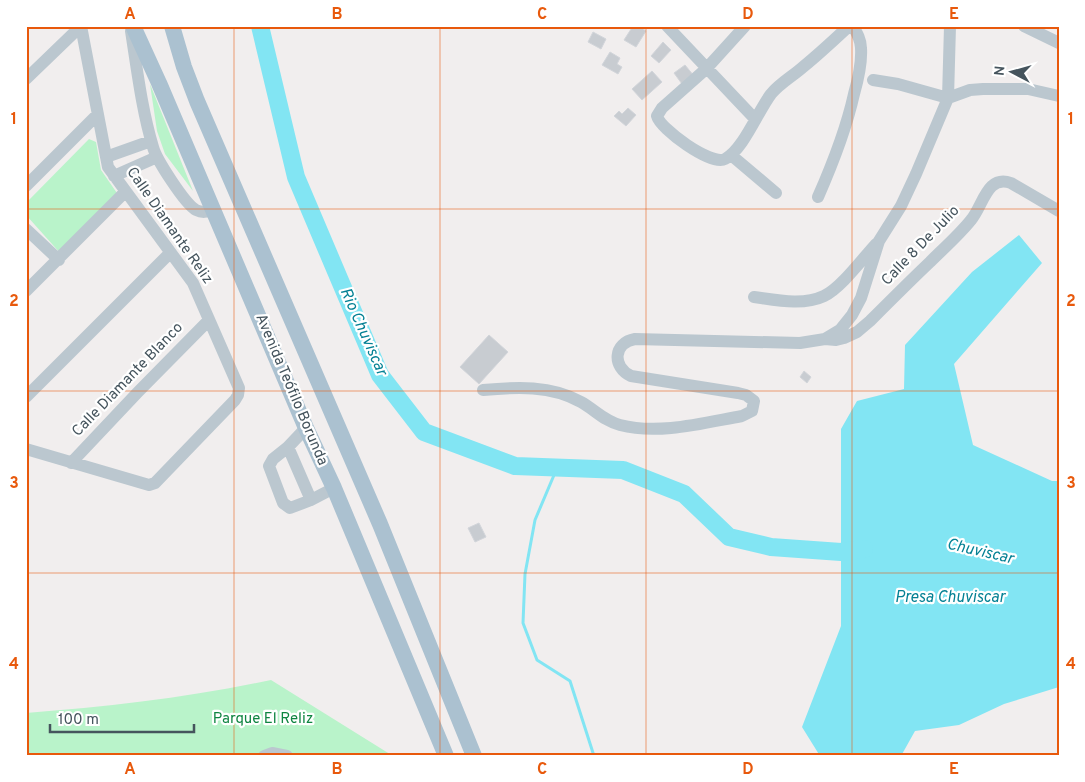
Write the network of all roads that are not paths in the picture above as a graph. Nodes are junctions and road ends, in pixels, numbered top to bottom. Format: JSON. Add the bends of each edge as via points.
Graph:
{"nodes":[{"id":1,"x":81,"y":26,"type":"edge"},
{"id":2,"x":132,"y":26,"type":"edge"},
{"id":3,"x":172,"y":26,"type":"edge"},
{"id":4,"x":667,"y":26,"type":"edge"},
{"id":5,"x":746,"y":26,"type":"edge"},
{"id":6,"x":849,"y":26,"type":"edge"},
{"id":7,"x":853,"y":26,"type":"edge"},
{"id":8,"x":950,"y":26,"type":"edge"},
{"id":9,"x":1024,"y":26,"type":"edge"},
{"id":10,"x":1059,"y":44,"type":"edge"},
{"id":11,"x":706,"y":69,"type":"junction"},
{"id":12,"x":26,"y":79,"type":"edge"},
{"id":13,"x":873,"y":80,"type":"dead end"},
{"id":14,"x":1059,"y":96,"type":"edge"},
{"id":15,"x":948,"y":98,"type":"junction"},
{"id":16,"x":98,"y":114,"type":"junction"},
{"id":17,"x":755,"y":119,"type":"junction"},
{"id":18,"x":151,"y":141,"type":"junction"},
{"id":19,"x":731,"y":155,"type":"junction"},
{"id":20,"x":106,"y":157,"type":"junction"},
{"id":21,"x":158,"y":157,"type":"junction"},
{"id":22,"x":114,"y":176,"type":"junction"},
{"id":23,"x":230,"y":181,"type":"junction"},
{"id":24,"x":26,"y":186,"type":"edge"},
{"id":25,"x":126,"y":192,"type":"junction"},
{"id":26,"x":776,"y":193,"type":"dead end"},
{"id":27,"x":818,"y":197,"type":"dead end"},
{"id":28,"x":214,"y":210,"type":"junction"},
{"id":29,"x":1059,"y":211,"type":"edge"},
{"id":30,"x":26,"y":228,"type":"edge"},
{"id":31,"x":878,"y":242,"type":"junction"},
{"id":32,"x":170,"y":253,"type":"junction"},
{"id":33,"x":58,"y":260,"type":"junction"},
{"id":34,"x":26,"y":290,"type":"edge"},
{"id":35,"x":754,"y":297,"type":"dead end"},
{"id":36,"x":209,"y":320,"type":"junction"},
{"id":37,"x":825,"y":339,"type":"junction"},
{"id":38,"x":483,"y":390,"type":"dead end"},
{"id":39,"x":26,"y":397,"type":"edge"},
{"id":40,"x":306,"y":428,"type":"junction"},
{"id":41,"x":288,"y":447,"type":"junction"},
{"id":42,"x":26,"y":449,"type":"edge"},
{"id":43,"x":71,"y":462,"type":"junction"},
{"id":44,"x":334,"y":488,"type":"junction"},
{"id":45,"x":311,"y":500,"type":"junction"},
{"id":46,"x":264,"y":756,"type":"edge"},
{"id":47,"x":287,"y":756,"type":"edge"},
{"id":48,"x":446,"y":756,"type":"edge"},
{"id":49,"x":474,"y":756,"type":"edge"}],
"edges":[{"from":1,"to":12,"type":"street"},
{"from":1,"to":16,"type":"street","name":"Calle Diamante Reliz"},
{"from":2,"to":18,"type":"street","via":[[139,84]]},
{"from":2,"to":28,"type":"main road","name":"Avenida Teófilo Borunda"},
{"from":3,"to":23,"type":"main road","name":"Avenida Teófilo Borunda","via":[[193,92]]},
{"from":4,"to":11,"type":"street"},
{"from":5,"to":11,"type":"street"},
{"from":6,"to":17,"type":"street","via":[[772,92]]},
{"from":7,"to":27,"type":"street","via":[[862,49],[858,78],[834,163]]},
{"from":8,"to":15,"type":"street"},
{"from":9,"to":10,"type":"street"},
{"from":11,"to":17,"type":"street"},
{"from":11,"to":19,"type":"street","via":[[669,101],[657,116],[662,125],[711,159],[721,161]]},
{"from":13,"to":15,"type":"street"},
{"from":14,"to":15,"type":"street","via":[[1028,89],[983,89]]},
{"from":15,"to":31,"type":"street","via":[[901,206]]},
{"from":16,"to":20,"type":"street","name":"Calle Diamante Reliz"},
{"from":16,"to":24,"type":"street"},
{"from":17,"to":19,"type":"street"},
{"from":18,"to":20,"type":"street"},
{"from":18,"to":21,"type":"street"},
{"from":19,"to":26,"type":"street"},
{"from":20,"to":22,"type":"street","name":"Calle Diamante Reliz"},
{"from":21,"to":22,"type":"street"},
{"from":21,"to":28,"type":"street","via":[[186,202],[204,213]]},
{"from":22,"to":25,"type":"street","name":"Calle Diamante Reliz"},
{"from":23,"to":28,"type":"main road"},
{"from":23,"to":49,"type":"main road","name":"Avenida Teófilo Borunda","via":[[380,524]]},
{"from":25,"to":32,"type":"street","name":"Calle Diamante Reliz"},
{"from":25,"to":33,"type":"street"},
{"from":28,"to":40,"type":"main road","name":"Avenida Teófilo Borunda"},
{"from":29,"to":37,"type":"street","name":"Calle 8 De Julio","via":[[1011,183],[996,182],[972,219],[870,322],[844,338]]},
{"from":30,"to":33,"type":"street"},
{"from":31,"to":35,"type":"street","via":[[833,290],[823,296],[808,301]]},
{"from":31,"to":37,"type":"street","via":[[861,298],[852,315],[840,330]]},
{"from":32,"to":36,"type":"street","name":"Calle Diamante Reliz","via":[[193,283]]},
{"from":32,"to":39,"type":"street"},
{"from":33,"to":34,"type":"street"},
{"from":36,"to":43,"type":"street","name":"Calle Diamante Blanco"},
{"from":36,"to":43,"type":"street","name":"Calle Diamante Reliz","via":[[239,388],[238,395],[155,483],[145,484]]},
{"from":37,"to":38,"type":"street","via":[[773,344],[635,339],[623,343],[618,353],[619,364],[621,370],[631,376],[738,393],[754,401],[748,415],[687,426],[627,427],[602,418],[581,402],[546,390],[518,387]]},
{"from":40,"to":41,"type":"street"},
{"from":40,"to":44,"type":"main road","name":"Avenida Teófilo Borunda"},
{"from":41,"to":45,"type":"street"},
{"from":41,"to":45,"type":"street","via":[[269,466],[283,503],[290,508]]},
{"from":42,"to":43,"type":"street","name":"Calle Diamante Reliz"},
{"from":44,"to":45,"type":"street"},
{"from":44,"to":48,"type":"main road","name":"Avenida Teófilo Borunda"},
{"from":46,"to":47,"type":"street","via":[[272,753]]}]}
